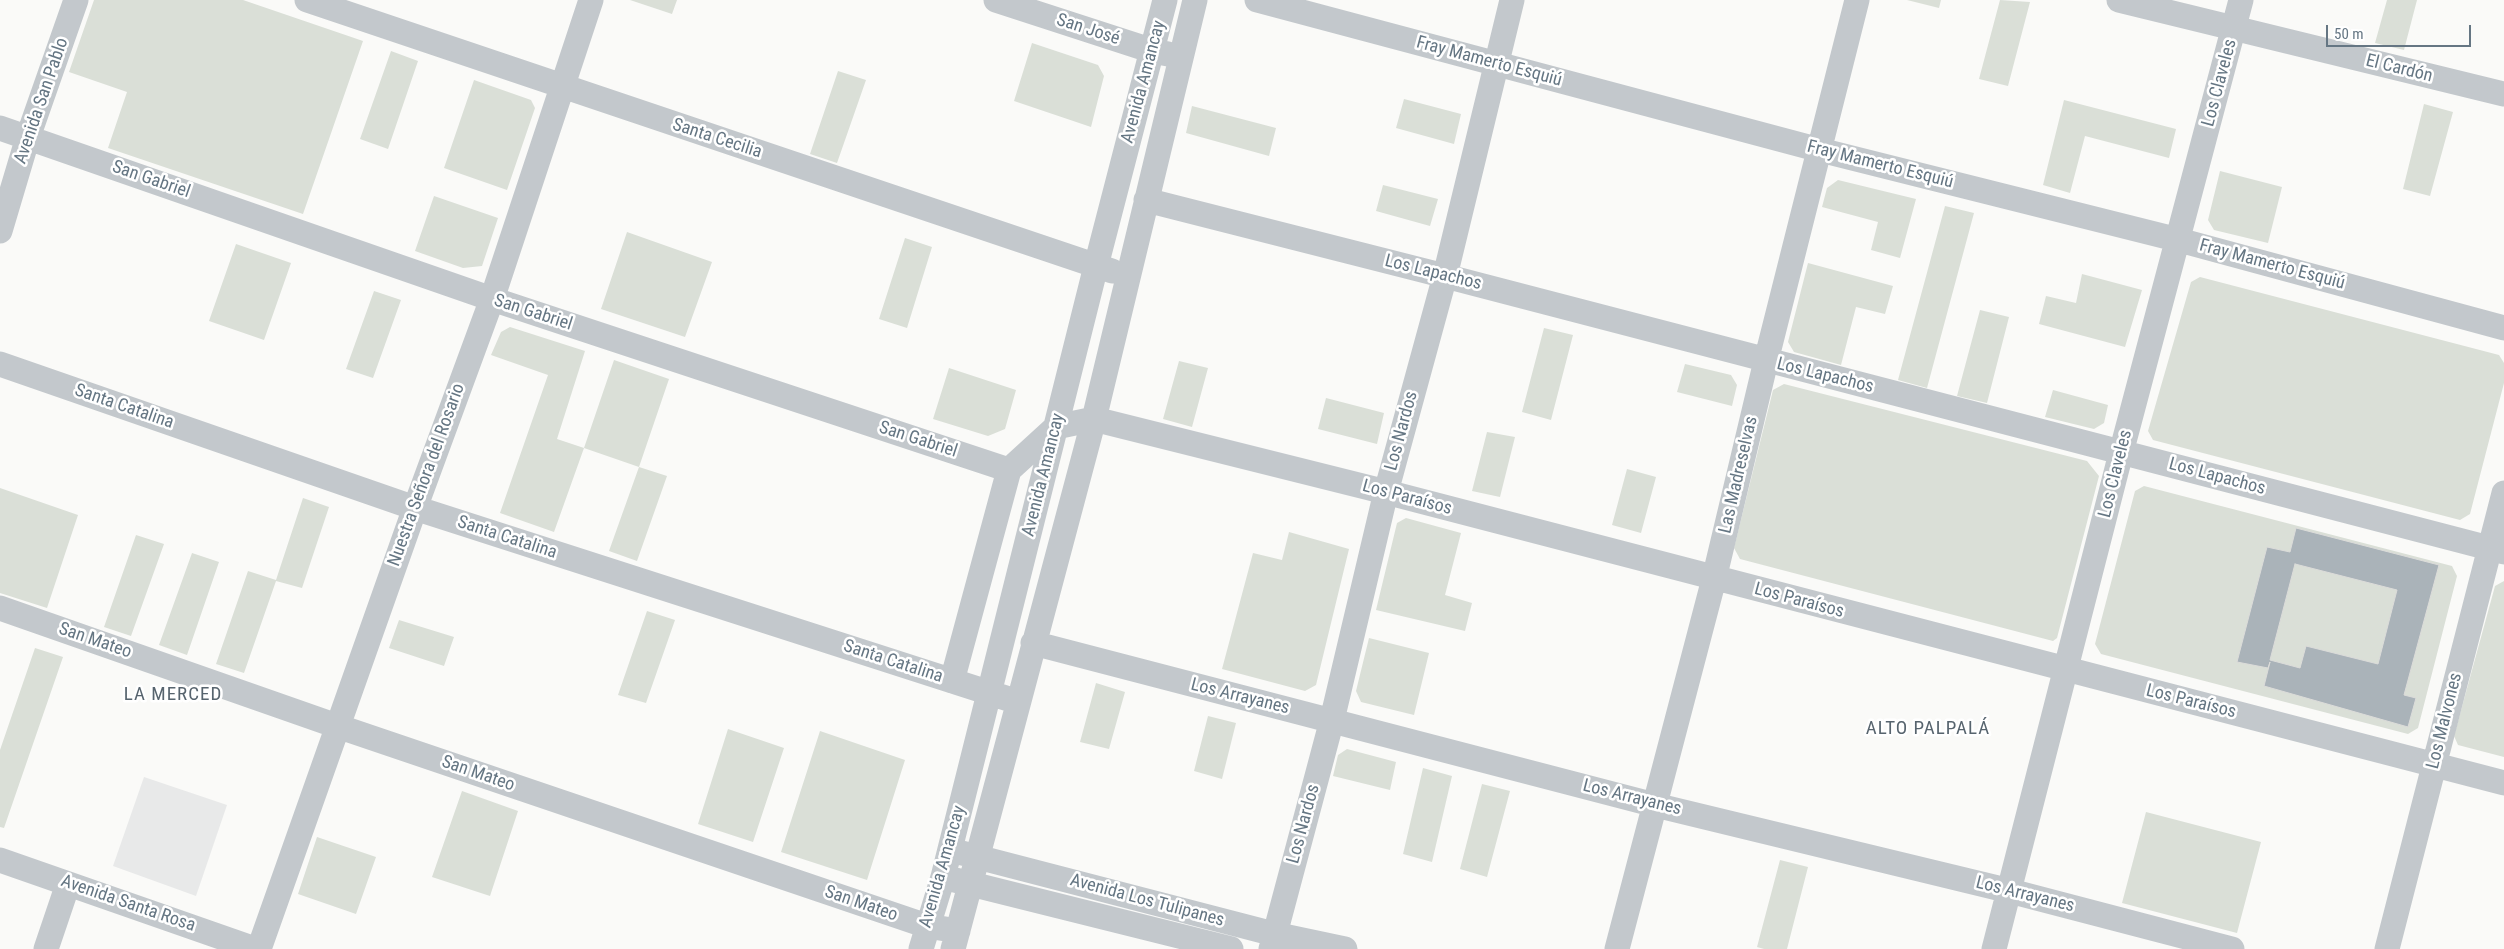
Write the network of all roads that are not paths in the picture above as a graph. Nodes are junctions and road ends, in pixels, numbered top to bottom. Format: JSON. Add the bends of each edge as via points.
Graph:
{"nodes":[{"id":1,"x":76,"y":0,"type":"edge"},
{"id":2,"x":307,"y":0,"type":"edge"},
{"id":3,"x":591,"y":0,"type":"edge"},
{"id":4,"x":996,"y":0,"type":"edge"},
{"id":5,"x":1165,"y":0,"type":"edge"},
{"id":6,"x":1194,"y":0,"type":"edge"},
{"id":7,"x":1257,"y":0,"type":"edge"},
{"id":8,"x":1512,"y":0,"type":"edge"},
{"id":9,"x":1857,"y":0,"type":"edge"},
{"id":10,"x":2119,"y":0,"type":"edge"},
{"id":11,"x":2241,"y":0,"type":"edge"},
{"id":12,"x":2234,"y":29,"type":"junction"},
{"id":13,"x":1153,"y":51,"type":"junction"},
{"id":14,"x":1182,"y":56,"type":"junction"},
{"id":15,"x":1496,"y":64,"type":"junction"},
{"id":16,"x":562,"y":88,"type":"junction"},
{"id":17,"x":2504,"y":94,"type":"edge"},
{"id":18,"x":0,"y":128,"type":"edge"},
{"id":19,"x":28,"y":137,"type":"junction"},
{"id":20,"x":1820,"y":150,"type":"junction"},
{"id":21,"x":1146,"y":200,"type":"junction"},
{"id":22,"x":0,"y":231,"type":"edge"},
{"id":23,"x":2179,"y":240,"type":"junction"},
{"id":24,"x":1096,"y":266,"type":"junction"},
{"id":25,"x":1445,"y":276,"type":"junction"},
{"id":26,"x":1128,"y":277,"type":"junction"},
{"id":27,"x":492,"y":299,"type":"junction"},
{"id":28,"x":2504,"y":328,"type":"edge"},
{"id":29,"x":1766,"y":361,"type":"junction"},
{"id":30,"x":0,"y":364,"type":"edge"},
{"id":31,"x":1094,"y":419,"type":"junction"},
{"id":32,"x":1056,"y":428,"type":"junction"},
{"id":33,"x":2122,"y":453,"type":"junction"},
{"id":34,"x":1009,"y":470,"type":"junction"},
{"id":35,"x":1386,"y":492,"type":"junction"},
{"id":36,"x":2504,"y":493,"type":"edge"},
{"id":37,"x":414,"y":508,"type":"junction"},
{"id":38,"x":2497,"y":550,"type":"edge"},
{"id":39,"x":1714,"y":579,"type":"junction"},
{"id":40,"x":0,"y":608,"type":"edge"},
{"id":41,"x":1033,"y":643,"type":"junction"},
{"id":42,"x":2067,"y":670,"type":"junction"},
{"id":43,"x":952,"y":681,"type":"junction"},
{"id":44,"x":989,"y":694,"type":"junction"},
{"id":45,"x":1018,"y":702,"type":"junction"},
{"id":46,"x":1332,"y":720,"type":"junction"},
{"id":47,"x":337,"y":726,"type":"junction"},
{"id":48,"x":2434,"y":764,"type":"junction"},
{"id":49,"x":2504,"y":783,"type":"edge"},
{"id":50,"x":1655,"y":805,"type":"junction"},
{"id":51,"x":950,"y":851,"type":"junction"},
{"id":52,"x":978,"y":857,"type":"junction"},
{"id":53,"x":0,"y":860,"type":"edge"},
{"id":54,"x":943,"y":877,"type":"junction"},
{"id":55,"x":68,"y":884,"type":"junction"},
{"id":56,"x":971,"y":884,"type":"junction"},
{"id":57,"x":2010,"y":891,"type":"junction"},
{"id":58,"x":924,"y":938,"type":"edge"},
{"id":59,"x":955,"y":940,"type":"edge"},
{"id":60,"x":1273,"y":941,"type":"edge"},
{"id":61,"x":46,"y":949,"type":"edge"},
{"id":62,"x":257,"y":949,"type":"edge"},
{"id":63,"x":1231,"y":949,"type":"edge"},
{"id":64,"x":1345,"y":949,"type":"edge"},
{"id":65,"x":1617,"y":949,"type":"edge"},
{"id":66,"x":1994,"y":949,"type":"edge"},
{"id":67,"x":2232,"y":949,"type":"edge"},
{"id":68,"x":2387,"y":949,"type":"edge"}],
"edges":[{"from":1,"to":19,"type":"street","name":"Avenida San Pablo"},
{"from":2,"to":16,"type":"street","name":"Santa Cecilia"},
{"from":3,"to":16,"type":"street","name":"Nuestra Señora del Rosario"},
{"from":4,"to":13,"type":"street","name":"San José"},
{"from":5,"to":13,"type":"street","name":"Avenida Amancay"},
{"from":6,"to":14,"type":"street","name":"Avenida Amancay"},
{"from":7,"to":15,"type":"street","name":"Fray Mamerto Esquiú"},
{"from":8,"to":15,"type":"street","name":"Los Nardos"},
{"from":9,"to":20,"type":"street","name":"Las Madreselvas"},
{"from":10,"to":12,"type":"street","name":"El Cardón"},
{"from":11,"to":12,"type":"street","name":"Los Claveles"},
{"from":12,"to":17,"type":"street","name":"El Cardón"},
{"from":12,"to":23,"type":"street","name":"Los Claveles"},
{"from":13,"to":14,"type":"street","name":"San José"},
{"from":13,"to":24,"type":"street","name":"Avenida Amancay"},
{"from":14,"to":21,"type":"street","name":"Avenida Amancay"},
{"from":15,"to":20,"type":"street","name":"Fray Mamerto Esquiú"},
{"from":15,"to":25,"type":"street","name":"Los Nardos"},
{"from":16,"to":24,"type":"street","name":"Santa Cecilia"},
{"from":16,"to":27,"type":"street","name":"Nuestra Señora del Rosario"},
{"from":18,"to":19,"type":"street","name":"San Gabriel"},
{"from":19,"to":22,"type":"street","name":"Avenida San Pablo"},
{"from":19,"to":27,"type":"street","name":"San Gabriel"},
{"from":20,"to":23,"type":"street","name":"Fray Mamerto Esquiú"},
{"from":20,"to":29,"type":"street","name":"Las Madreselvas"},
{"from":21,"to":25,"type":"street","name":"Los Lapachos"},
{"from":21,"to":26,"type":"street","name":"Avenida Amancay"},
{"from":23,"to":28,"type":"street","name":"Fray Mamerto Esquiú"},
{"from":23,"to":33,"type":"street","name":"Los Claveles"},
{"from":24,"to":26,"type":"street","name":"Santa Cecilia"},
{"from":24,"to":32,"type":"street","name":"Avenida Amancay"},
{"from":25,"to":29,"type":"street","name":"Los Lapachos"},
{"from":25,"to":35,"type":"street","name":"Los Nardos"},
{"from":26,"to":31,"type":"street","name":"Avenida Amancay"},
{"from":27,"to":34,"type":"street","name":"San Gabriel"},
{"from":27,"to":37,"type":"street","name":"Nuestra Señora del Rosario"},
{"from":29,"to":33,"type":"street","name":"Los Lapachos"},
{"from":29,"to":39,"type":"street","name":"Las Madreselvas"},
{"from":30,"to":37,"type":"street","name":"Santa Catalina"},
{"from":31,"to":32,"type":"street"},
{"from":31,"to":35,"type":"street","name":"Los Paraísos"},
{"from":31,"to":41,"type":"street","name":"Avenida Amancay"},
{"from":32,"to":34,"type":"street"},
{"from":32,"to":44,"type":"street","name":"Avenida Amancay"},
{"from":33,"to":38,"type":"street","name":"Los Lapachos"},
{"from":33,"to":42,"type":"street","name":"Los Claveles"},
{"from":34,"to":43,"type":"street"},
{"from":35,"to":39,"type":"street","name":"Los Paraísos"},
{"from":35,"to":46,"type":"street","name":"Los Nardos"},
{"from":36,"to":38,"type":"street","name":"Los Malvones"},
{"from":37,"to":43,"type":"street","name":"Santa Catalina"},
{"from":37,"to":47,"type":"street","name":"Nuestra Señora del Rosario"},
{"from":38,"to":48,"type":"street","name":"Los Malvones"},
{"from":39,"to":42,"type":"street","name":"Los Paraísos"},
{"from":39,"to":50,"type":"street","name":"Las Madreselvas"},
{"from":40,"to":47,"type":"street","name":"San Mateo"},
{"from":41,"to":45,"type":"street","name":"Avenida Amancay"},
{"from":41,"to":46,"type":"street","name":"Los Arrayanes"},
{"from":42,"to":48,"type":"street","name":"Los Paraísos"},
{"from":42,"to":57,"type":"street","name":"Los Claveles"},
{"from":43,"to":44,"type":"street","name":"Santa Catalina"},
{"from":44,"to":45,"type":"street","name":"Santa Catalina"},
{"from":44,"to":51,"type":"street","name":"Avenida Amancay"},
{"from":45,"to":52,"type":"street","name":"Avenida Amancay"},
{"from":46,"to":50,"type":"street","name":"Los Arrayanes"},
{"from":46,"to":60,"type":"street","name":"Los Nardos"},
{"from":47,"to":58,"type":"street","name":"San Mateo"},
{"from":47,"to":62,"type":"street","name":"Nuestra Señora del Rosario"},
{"from":48,"to":49,"type":"street","name":"Los Paraísos"},
{"from":48,"to":68,"type":"street","name":"Los Malvones"},
{"from":50,"to":57,"type":"street","name":"Los Arrayanes"},
{"from":50,"to":65,"type":"street","name":"Las Madreselvas"},
{"from":51,"to":52,"type":"street","name":"Avenida Los Tulipanes"},
{"from":51,"to":54,"type":"street","name":"Avenida Amancay"},
{"from":52,"to":56,"type":"street","name":"Avenida Amancay"},
{"from":52,"to":60,"type":"street","name":"Avenida Los Tulipanes"},
{"from":53,"to":55,"type":"street","name":"Avenida Santa Rosa"},
{"from":54,"to":56,"type":"street","name":"Avenida Los Tulipanes"},
{"from":54,"to":58,"type":"street","name":"Avenida Amancay"},
{"from":55,"to":61,"type":"street"},
{"from":55,"to":62,"type":"street","name":"Avenida Santa Rosa"},
{"from":56,"to":59,"type":"street","name":"Avenida Amancay"},
{"from":56,"to":63,"type":"street","name":"Avenida Los Tulipanes"},
{"from":57,"to":66,"type":"street","name":"Los Claveles"},
{"from":57,"to":67,"type":"street","name":"Los Arrayanes"},
{"from":58,"to":59,"type":"street","name":"San Mateo"},
{"from":60,"to":64,"type":"street","name":"Avenida Los Tulipanes"}]}
